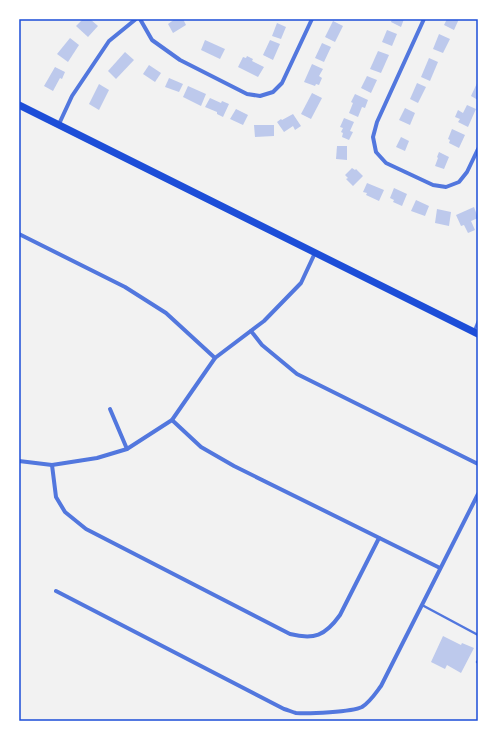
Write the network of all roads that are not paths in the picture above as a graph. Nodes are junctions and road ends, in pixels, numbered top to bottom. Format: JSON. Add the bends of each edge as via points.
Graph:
{"nodes":[{"id":1,"x":136,"y":19,"type":"edge"},
{"id":2,"x":140,"y":19,"type":"edge"},
{"id":3,"x":312,"y":19,"type":"edge"},
{"id":4,"x":424,"y":19,"type":"edge"},
{"id":5,"x":19,"y":104,"type":"edge"},
{"id":6,"x":59,"y":124,"type":"junction"},
{"id":7,"x":478,"y":149,"type":"edge"},
{"id":8,"x":19,"y":234,"type":"edge"},
{"id":9,"x":315,"y":253,"type":"junction"},
{"id":10,"x":478,"y":321,"type":"edge"},
{"id":11,"x":251,"y":331,"type":"junction"},
{"id":12,"x":476,"y":333,"type":"edge"},
{"id":13,"x":215,"y":358,"type":"junction"},
{"id":14,"x":110,"y":409,"type":"dead end"},
{"id":15,"x":172,"y":420,"type":"junction"},
{"id":16,"x":127,"y":449,"type":"junction"},
{"id":17,"x":19,"y":461,"type":"edge"},
{"id":18,"x":478,"y":464,"type":"edge"},
{"id":19,"x":52,"y":465,"type":"junction"},
{"id":20,"x":478,"y":494,"type":"edge"},
{"id":21,"x":379,"y":538,"type":"junction"},
{"id":22,"x":440,"y":568,"type":"junction"},
{"id":23,"x":56,"y":591,"type":"dead end"},
{"id":24,"x":422,"y":605,"type":"junction"},
{"id":25,"x":478,"y":635,"type":"edge"}],
"edges":[{"from":1,"to":6,"type":"street","via":[[109,41],[72,96]]},
{"from":2,"to":3,"type":"street","via":[[152,40],[180,60],[247,94],[260,96],[273,92],[282,83]]},
{"from":4,"to":7,"type":"street","via":[[377,122],[373,137],[376,152],[386,163],[433,185],[446,187],[459,182]]},
{"from":5,"to":6,"type":"main road"},
{"from":6,"to":9,"type":"main road"},
{"from":8,"to":13,"type":"street","via":[[124,287],[166,313]]},
{"from":9,"to":11,"type":"street","via":[[301,283]]},
{"from":9,"to":12,"type":"main road"},
{"from":10,"to":12,"type":"lane"},
{"from":11,"to":13,"type":"street"},
{"from":11,"to":18,"type":"street","via":[[262,345],[297,374]]},
{"from":13,"to":15,"type":"street"},
{"from":14,"to":16,"type":"street"},
{"from":15,"to":16,"type":"street"},
{"from":15,"to":21,"type":"street","via":[[201,447],[234,466]]},
{"from":16,"to":19,"type":"street","via":[[97,458]]},
{"from":17,"to":19,"type":"street"},
{"from":19,"to":21,"type":"street","via":[[56,497],[64,512],[86,529],[290,634],[304,637],[319,635],[332,627]]},
{"from":20,"to":22,"type":"street"},
{"from":21,"to":22,"type":"street"},
{"from":22,"to":24,"type":"street"},
{"from":23,"to":24,"type":"street","via":[[294,713],[351,710],[360,708],[368,702],[381,686]]},
{"from":24,"to":25,"type":"lane"}]}
